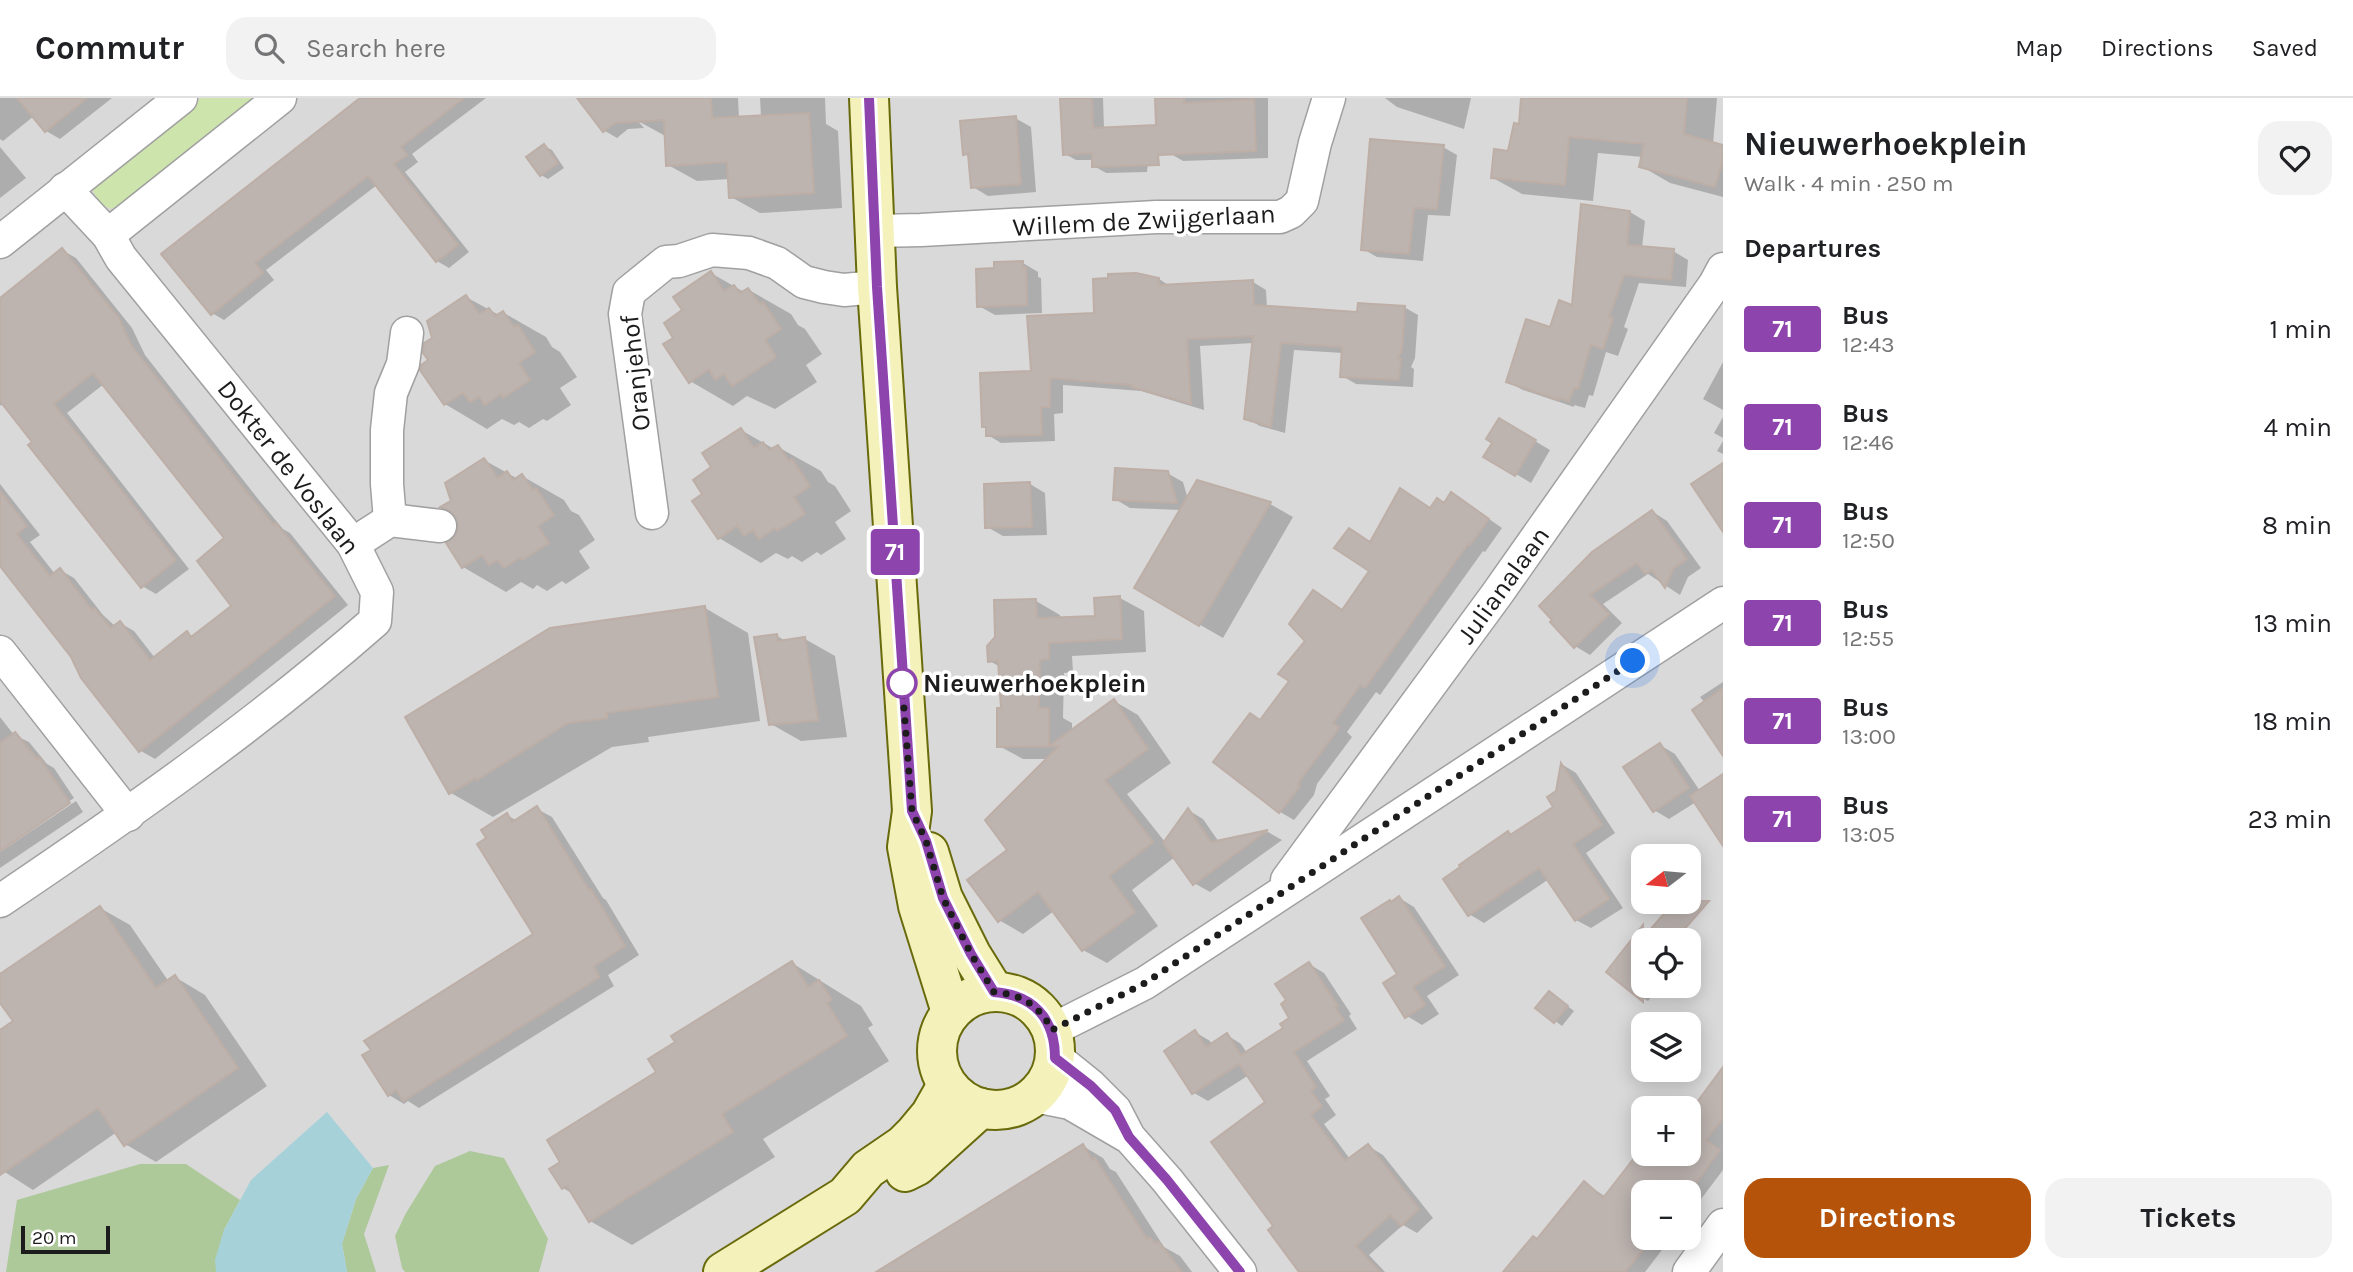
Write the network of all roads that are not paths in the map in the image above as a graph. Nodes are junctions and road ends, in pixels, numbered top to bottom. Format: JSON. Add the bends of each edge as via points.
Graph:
{"nodes":[{"id":1,"x":180,"y":98,"type":"edge"},
{"id":2,"x":280,"y":98,"type":"edge"},
{"id":3,"x":869,"y":98,"type":"edge"},
{"id":4,"x":1329,"y":98,"type":"edge"},
{"id":5,"x":65,"y":189,"type":"junction"},
{"id":6,"x":875,"y":231,"type":"junction"},
{"id":7,"x":108,"y":235,"type":"junction"},
{"id":8,"x":0,"y":242,"type":"edge"},
{"id":9,"x":1723,"y":269,"type":"edge"},
{"id":10,"x":877,"y":287,"type":"junction"},
{"id":11,"x":407,"y":333,"type":"dead end"},
{"id":12,"x":652,"y":513,"type":"dead end"},
{"id":13,"x":390,"y":520,"type":"junction"},
{"id":14,"x":440,"y":526,"type":"dead end"},
{"id":15,"x":353,"y":544,"type":"junction"},
{"id":16,"x":1723,"y":603,"type":"edge"},
{"id":17,"x":0,"y":652,"type":"edge"},
{"id":18,"x":910,"y":795,"type":"junction"},
{"id":19,"x":128,"y":815,"type":"junction"},
{"id":20,"x":1275,"y":897,"type":"junction"},
{"id":21,"x":0,"y":901,"type":"edge"},
{"id":22,"x":994,"y":992,"type":"junction"},
{"id":23,"x":951,"y":1012,"type":"junction"},
{"id":24,"x":1053,"y":1044,"type":"junction"},
{"id":25,"x":947,"y":1085,"type":"junction"},
{"id":26,"x":1035,"y":1096,"type":"junction"},
{"id":27,"x":981,"y":1108,"type":"junction"},
{"id":28,"x":1129,"y":1137,"type":"junction"},
{"id":29,"x":845,"y":1196,"type":"junction"},
{"id":30,"x":1723,"y":1224,"type":"edge"},
{"id":31,"x":723,"y":1272,"type":"edge"},
{"id":32,"x":1240,"y":1272,"type":"edge"},
{"id":33,"x":1689,"y":1272,"type":"edge"}],
"edges":[{"from":1,"to":5,"type":"street"},
{"from":2,"to":7,"type":"street"},
{"from":3,"to":6,"type":"main road"},
{"from":4,"to":6,"type":"street","name":"Willem de Zwijgerlaan","via":[[1302,201],[1280,217],[1156,217]]},
{"from":5,"to":7,"type":"street","name":"Dokter de Voslaan"},
{"from":5,"to":8,"type":"street"},
{"from":6,"to":10,"type":"main road"},
{"from":7,"to":15,"type":"street","name":"Dokter de Voslaan","via":[[121,258]]},
{"from":9,"to":20,"type":"street","name":"Julianalaan","via":[[1606,441]]},
{"from":10,"to":12,"type":"street","name":"Oranjehof","via":[[824,287],[804,282],[749,253],[712,250],[666,262],[629,292],[625,314]]},
{"from":10,"to":18,"type":"main road"},
{"from":11,"to":13,"type":"street","via":[[403,364],[391,393],[387,430]]},
{"from":13,"to":14,"type":"street"},
{"from":13,"to":15,"type":"street"},
{"from":15,"to":19,"type":"street","name":"Dokter de Voslaan","via":[[377,592],[375,621]]},
{"from":16,"to":20,"type":"street"},
{"from":17,"to":19,"type":"street"},
{"from":18,"to":22,"type":"main road","via":[[943,898]]},
{"from":18,"to":23,"type":"main road","via":[[907,847],[918,906]]},
{"from":19,"to":21,"type":"street","name":"Dokter de Voslaan"},
{"from":20,"to":24,"type":"street"},
{"from":22,"to":23,"type":"main road","via":[[978,994]]},
{"from":22,"to":24,"type":"main road","via":[[1028,1001],[1045,1017]]},
{"from":23,"to":25,"type":"main road","via":[[937,1041],[940,1072]]},
{"from":24,"to":26,"type":"main road","via":[[1046,1083]]},
{"from":24,"to":28,"type":"street","via":[[1115,1110]]},
{"from":25,"to":27,"type":"main road","via":[[958,1097]]},
{"from":25,"to":29,"type":"main road","via":[[915,1133],[868,1169]]},
{"from":26,"to":27,"type":"main road","via":[[1012,1108]]},
{"from":26,"to":28,"type":"street","via":[[1070,1103]]},
{"from":27,"to":29,"type":"main road","via":[[917,1166],[876,1187]]},
{"from":28,"to":32,"type":"street"},
{"from":29,"to":31,"type":"main road"},
{"from":30,"to":33,"type":"street"}]}
